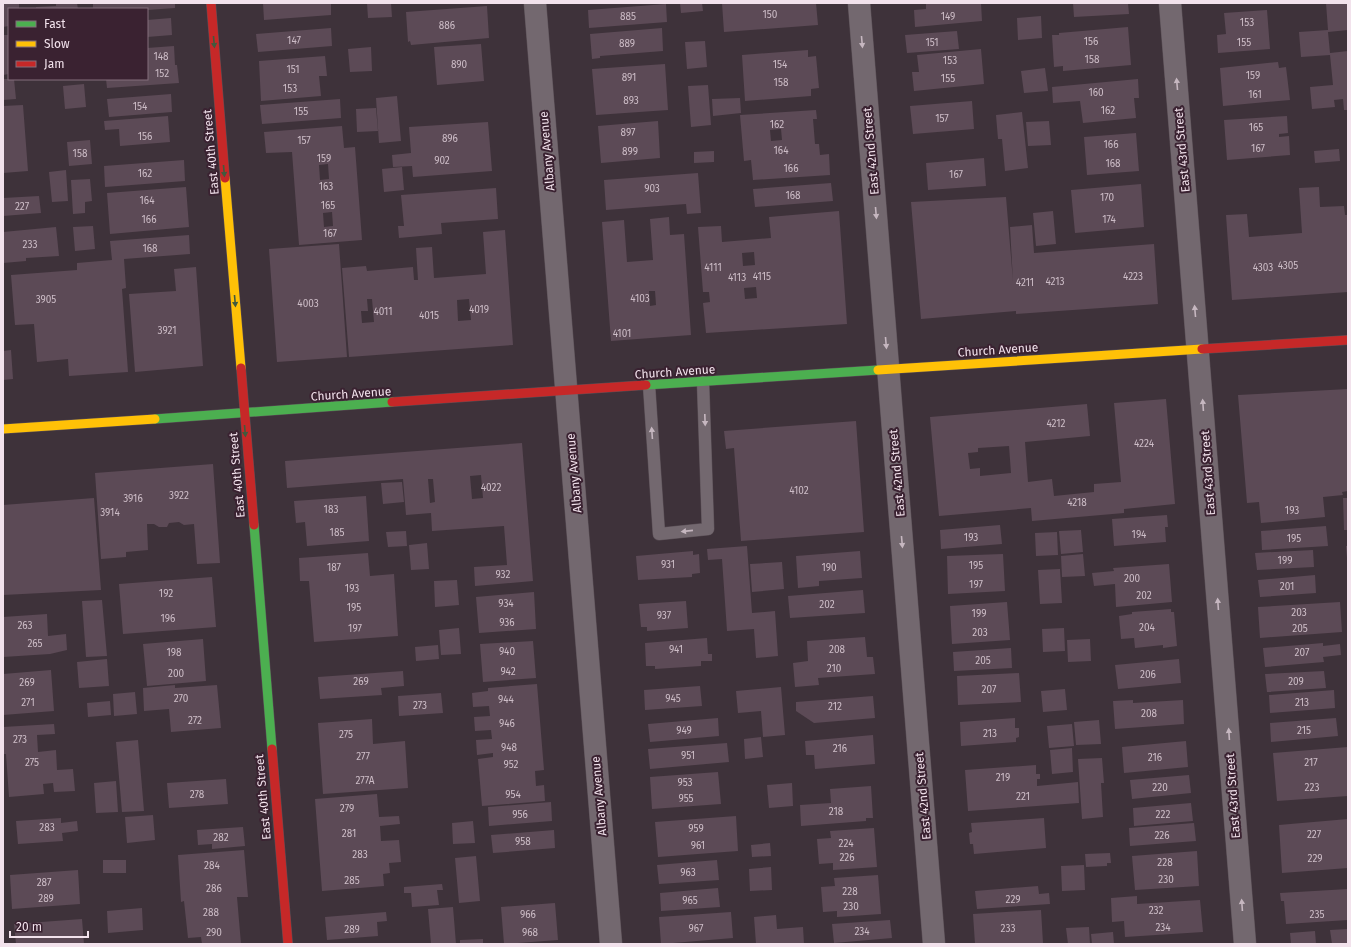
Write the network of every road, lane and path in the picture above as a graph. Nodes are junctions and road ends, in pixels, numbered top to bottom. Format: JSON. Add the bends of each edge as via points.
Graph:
{"nodes":[{"id":1,"x":211,"y":3,"type":"edge"},
{"id":2,"x":535,"y":3,"type":"edge"},
{"id":3,"x":858,"y":3,"type":"edge"},
{"id":4,"x":1170,"y":3,"type":"edge"},
{"id":5,"x":1348,"y":340,"type":"edge"},
{"id":6,"x":1198,"y":350,"type":"junction"},
{"id":7,"x":888,"y":369,"type":"junction"},
{"id":8,"x":703,"y":382,"type":"junction"},
{"id":9,"x":649,"y":386,"type":"junction"},
{"id":10,"x":567,"y":391,"type":"junction"},
{"id":11,"x":244,"y":413,"type":"junction"},
{"id":12,"x":3,"y":429,"type":"edge"},
{"id":13,"x":288,"y":944,"type":"edge"},
{"id":14,"x":611,"y":944,"type":"edge"},
{"id":15,"x":934,"y":944,"type":"edge"},
{"id":16,"x":1245,"y":944,"type":"edge"}],
"edges":[{"from":1,"to":11,"type":"main road","name":"East 40th Street","one_way":true},
{"from":2,"to":10,"type":"street","name":"Albany Avenue"},
{"from":3,"to":7,"type":"street","name":"East 42nd Street","one_way":true},
{"from":6,"to":4,"type":"street","name":"East 43rd Street","one_way":true},
{"from":5,"to":6,"type":"main road","name":"Church Avenue"},
{"from":6,"to":7,"type":"main road","name":"Church Avenue"},
{"from":16,"to":6,"type":"street","name":"East 43rd Street","one_way":true},
{"from":7,"to":8,"type":"main road","name":"Church Avenue"},
{"from":7,"to":15,"type":"street","name":"East 42nd Street","one_way":true},
{"from":8,"to":9,"type":"main road","name":"Church Avenue"},
{"from":8,"to":9,"type":"lane","one_way":true,"via":[[708,529],[659,534]]},
{"from":9,"to":10,"type":"main road","name":"Church Avenue"},
{"from":10,"to":11,"type":"main road","name":"Church Avenue"},
{"from":10,"to":14,"type":"street","name":"Albany Avenue"},
{"from":11,"to":12,"type":"main road","name":"Church Avenue"},
{"from":11,"to":13,"type":"main road","name":"East 40th Street","one_way":true}]}
